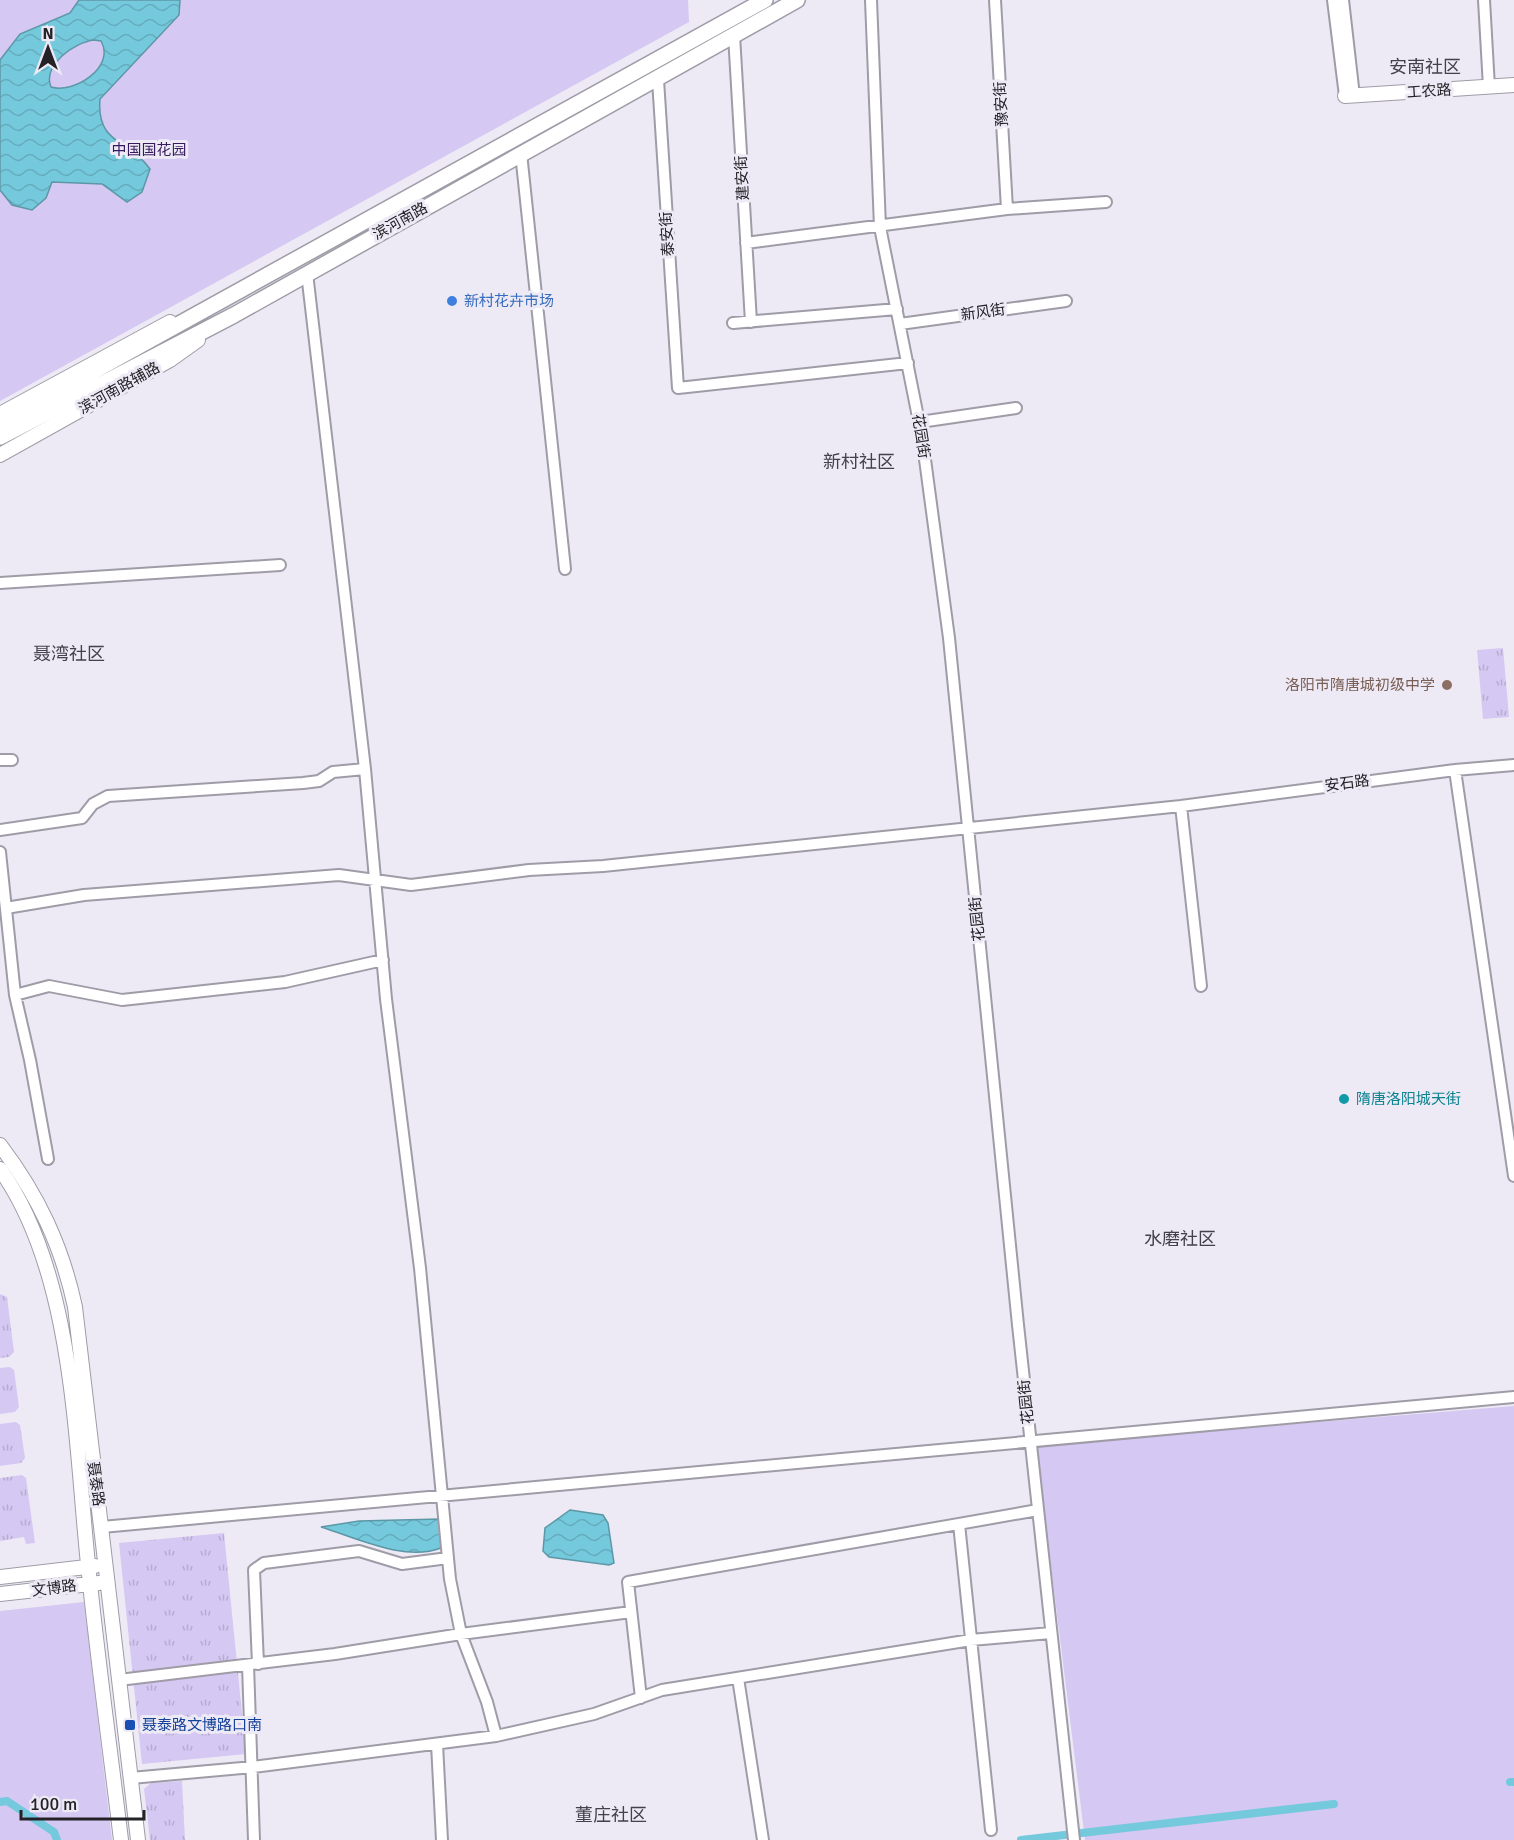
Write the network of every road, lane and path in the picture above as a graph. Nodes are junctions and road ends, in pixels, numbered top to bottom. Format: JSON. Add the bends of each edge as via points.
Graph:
{"nodes":[{"id":1,"x":765,"y":0,"type":"edge"},
{"id":2,"x":797,"y":0,"type":"edge"},
{"id":3,"x":871,"y":0,"type":"edge"},
{"id":4,"x":995,"y":0,"type":"edge"},
{"id":5,"x":1334,"y":0,"type":"edge"},
{"id":6,"x":1342,"y":0,"type":"edge"},
{"id":7,"x":1484,"y":0,"type":"edge"},
{"id":8,"x":734,"y":35,"type":"junction"},
{"id":9,"x":1514,"y":79,"type":"edge"},
{"id":10,"x":658,"y":80,"type":"junction"},
{"id":11,"x":1489,"y":84,"type":"junction"},
{"id":12,"x":1514,"y":85,"type":"edge"},
{"id":13,"x":1349,"y":93,"type":"junction"},
{"id":14,"x":568,"y":109,"type":"junction"},
{"id":15,"x":576,"y":124,"type":"junction"},
{"id":16,"x":522,"y":153,"type":"junction"},
{"id":17,"x":1106,"y":202,"type":"dead end"},
{"id":18,"x":1007,"y":209,"type":"junction"},
{"id":19,"x":880,"y":227,"type":"junction"},
{"id":20,"x":746,"y":243,"type":"junction"},
{"id":21,"x":307,"y":273,"type":"junction"},
{"id":22,"x":224,"y":299,"type":"junction"},
{"id":23,"x":1066,"y":300,"type":"dead end"},
{"id":24,"x":897,"y":309,"type":"junction"},
{"id":25,"x":234,"y":315,"type":"junction"},
{"id":26,"x":751,"y":322,"type":"junction"},
{"id":27,"x":733,"y":323,"type":"dead end"},
{"id":28,"x":900,"y":324,"type":"junction"},
{"id":29,"x":908,"y":363,"type":"junction"},
{"id":30,"x":1016,"y":408,"type":"dead end"},
{"id":31,"x":0,"y":414,"type":"edge"},
{"id":32,"x":920,"y":422,"type":"junction"},
{"id":33,"x":0,"y":423,"type":"edge"},
{"id":34,"x":0,"y":437,"type":"edge"},
{"id":35,"x":0,"y":455,"type":"edge"},
{"id":36,"x":280,"y":565,"type":"dead end"},
{"id":37,"x":565,"y":569,"type":"dead end"},
{"id":38,"x":0,"y":584,"type":"edge"},
{"id":39,"x":1514,"y":765,"type":"edge"},
{"id":40,"x":365,"y":769,"type":"junction"},
{"id":41,"x":1455,"y":770,"type":"junction"},
{"id":42,"x":1181,"y":806,"type":"junction"},
{"id":43,"x":968,"y":828,"type":"junction"},
{"id":44,"x":0,"y":830,"type":"edge"},
{"id":45,"x":0,"y":852,"type":"edge"},
{"id":46,"x":375,"y":881,"type":"junction"},
{"id":47,"x":6,"y":908,"type":"junction"},
{"id":48,"x":383,"y":960,"type":"junction"},
{"id":49,"x":1201,"y":986,"type":"dead end"},
{"id":50,"x":15,"y":995,"type":"junction"},
{"id":51,"x":0,"y":1145,"type":"edge"},
{"id":52,"x":48,"y":1159,"type":"dead end"},
{"id":53,"x":0,"y":1169,"type":"edge"},
{"id":54,"x":1514,"y":1176,"type":"edge"},
{"id":55,"x":1514,"y":1397,"type":"edge"},
{"id":56,"x":1031,"y":1442,"type":"junction"},
{"id":57,"x":441,"y":1496,"type":"junction"},
{"id":58,"x":1038,"y":1510,"type":"junction"},
{"id":59,"x":959,"y":1524,"type":"junction"},
{"id":60,"x":102,"y":1527,"type":"junction"},
{"id":61,"x":448,"y":1558,"type":"junction"},
{"id":62,"x":106,"y":1565,"type":"junction"},
{"id":63,"x":88,"y":1567,"type":"junction"},
{"id":64,"x":0,"y":1577,"type":"edge"},
{"id":65,"x":108,"y":1582,"type":"junction"},
{"id":66,"x":90,"y":1584,"type":"junction"},
{"id":67,"x":0,"y":1594,"type":"edge"},
{"id":68,"x":631,"y":1612,"type":"junction"},
{"id":69,"x":1052,"y":1633,"type":"junction"},
{"id":70,"x":461,"y":1634,"type":"junction"},
{"id":71,"x":971,"y":1640,"type":"junction"},
{"id":72,"x":253,"y":1664,"type":"junction"},
{"id":73,"x":738,"y":1678,"type":"junction"},
{"id":74,"x":119,"y":1680,"type":"junction"},
{"id":75,"x":641,"y":1698,"type":"junction"},
{"id":76,"x":496,"y":1736,"type":"junction"},
{"id":77,"x":437,"y":1744,"type":"junction"},
{"id":78,"x":253,"y":1767,"type":"junction"},
{"id":79,"x":131,"y":1778,"type":"junction"},
{"id":80,"x":991,"y":1830,"type":"dead end"},
{"id":81,"x":121,"y":1840,"type":"edge"},
{"id":82,"x":138,"y":1840,"type":"edge"},
{"id":83,"x":254,"y":1840,"type":"edge"},
{"id":84,"x":442,"y":1840,"type":"edge"},
{"id":85,"x":763,"y":1840,"type":"edge"},
{"id":86,"x":1074,"y":1840,"type":"edge"}],
"edges":[{"from":1,"to":14,"type":"main road","name":"滨河南路"},
{"from":2,"to":8,"type":"main road","name":"滨河南路"},
{"from":3,"to":19,"type":"street","name":"花园街"},
{"from":4,"to":18,"type":"street","name":"豫安街"},
{"from":5,"to":13,"type":"street"},
{"from":6,"to":13,"type":"street"},
{"from":7,"to":11,"type":"street"},
{"from":8,"to":10,"type":"main road","name":"滨河南路"},
{"from":8,"to":20,"type":"street","name":"建安街"},
{"from":9,"to":11,"type":"main road","name":"工农路"},
{"from":10,"to":15,"type":"main road","name":"滨河南路"},
{"from":10,"to":29,"type":"street","name":"泰安街","via":[[678,388]]},
{"from":11,"to":12,"type":"main road","name":"工农路"},
{"from":11,"to":13,"type":"main road","name":"工农路"},
{"from":14,"to":15,"type":"main road"},
{"from":14,"to":22,"type":"main road","name":"滨河南路"},
{"from":15,"to":16,"type":"main road","name":"滨河南路"},
{"from":16,"to":21,"type":"main road","name":"滨河南路"},
{"from":16,"to":37,"type":"street"},
{"from":17,"to":18,"type":"street"},
{"from":18,"to":19,"type":"street"},
{"from":19,"to":20,"type":"street"},
{"from":19,"to":24,"type":"street","name":"花园街"},
{"from":20,"to":26,"type":"street","name":"建安街"},
{"from":21,"to":25,"type":"main road","name":"滨河南路"},
{"from":21,"to":40,"type":"street"},
{"from":22,"to":31,"type":"main road","via":[[152,330]]},
{"from":22,"to":33,"type":"main road","name":"滨河南路"},
{"from":23,"to":28,"type":"street","name":"新风街"},
{"from":24,"to":26,"type":"street"},
{"from":24,"to":28,"type":"street","name":"花园街"},
{"from":25,"to":34,"type":"main road","name":"滨河南路"},
{"from":25,"to":35,"type":"main road","name":"滨河南路辅路","via":[[170,360]]},
{"from":26,"to":27,"type":"street"},
{"from":28,"to":29,"type":"street","name":"花园街"},
{"from":29,"to":32,"type":"street","name":"花园街"},
{"from":30,"to":32,"type":"street"},
{"from":32,"to":43,"type":"street","name":"花园街","via":[[949,638]]},
{"from":36,"to":38,"type":"street"},
{"from":39,"to":41,"type":"street","name":"安石路"},
{"from":40,"to":44,"type":"street","via":[[333,772],[318,781],[303,783],[108,796],[93,804],[82,818]]},
{"from":40,"to":46,"type":"street"},
{"from":41,"to":42,"type":"street","name":"安石路"},
{"from":41,"to":54,"type":"street"},
{"from":42,"to":43,"type":"street","name":"安石路"},
{"from":42,"to":49,"type":"street"},
{"from":43,"to":46,"type":"street","name":"安石路","via":[[411,885]]},
{"from":43,"to":56,"type":"street","name":"花园街"},
{"from":45,"to":47,"type":"street"},
{"from":46,"to":47,"type":"street","name":"安石路","via":[[339,875],[84,895]]},
{"from":46,"to":48,"type":"street"},
{"from":47,"to":50,"type":"street"},
{"from":48,"to":50,"type":"street","via":[[285,982],[122,999],[49,986]]},
{"from":48,"to":57,"type":"street","via":[[420,1268]]},
{"from":50,"to":52,"type":"street"},
{"from":51,"to":60,"type":"main road","name":"聂泰路","via":[[41,1207],[66,1267],[82,1355]]},
{"from":53,"to":63,"type":"main road","name":"聂泰路","via":[[31,1224],[55,1299],[72,1406]]},
{"from":55,"to":56,"type":"street"},
{"from":56,"to":57,"type":"street"},
{"from":56,"to":58,"type":"street","name":"花园街"},
{"from":57,"to":60,"type":"street"},
{"from":57,"to":61,"type":"street"},
{"from":58,"to":59,"type":"street"},
{"from":58,"to":69,"type":"street","name":"花园街"},
{"from":59,"to":68,"type":"street","via":[[628,1582]]},
{"from":59,"to":71,"type":"street"},
{"from":60,"to":62,"type":"main road","name":"聂泰路"},
{"from":61,"to":70,"type":"street"},
{"from":61,"to":72,"type":"street","via":[[402,1564],[359,1551],[264,1563],[254,1570]]},
{"from":62,"to":63,"type":"main road","name":"文博路"},
{"from":62,"to":65,"type":"main road","name":"聂泰路"},
{"from":63,"to":64,"type":"main road","name":"文博路"},
{"from":63,"to":66,"type":"main road","name":"聂泰路"},
{"from":65,"to":66,"type":"main road","name":"文博路"},
{"from":65,"to":74,"type":"main road","name":"聂泰路"},
{"from":66,"to":67,"type":"main road","name":"文博路"},
{"from":66,"to":81,"type":"main road","name":"聂泰路"},
{"from":68,"to":70,"type":"street"},
{"from":68,"to":75,"type":"street"},
{"from":69,"to":71,"type":"street"},
{"from":69,"to":86,"type":"street","name":"花园街"},
{"from":70,"to":72,"type":"street"},
{"from":70,"to":76,"type":"street","via":[[488,1702]]},
{"from":71,"to":73,"type":"street"},
{"from":71,"to":80,"type":"street"},
{"from":72,"to":74,"type":"street"},
{"from":72,"to":78,"type":"street"},
{"from":73,"to":75,"type":"street","via":[[662,1690]]},
{"from":73,"to":85,"type":"street"},
{"from":74,"to":79,"type":"main road","name":"聂泰路"},
{"from":75,"to":76,"type":"street","via":[[594,1714]]},
{"from":76,"to":77,"type":"street"},
{"from":77,"to":78,"type":"street"},
{"from":77,"to":84,"type":"street"},
{"from":78,"to":79,"type":"street"},
{"from":78,"to":83,"type":"street"},
{"from":79,"to":82,"type":"main road","name":"聂泰路"}]}
